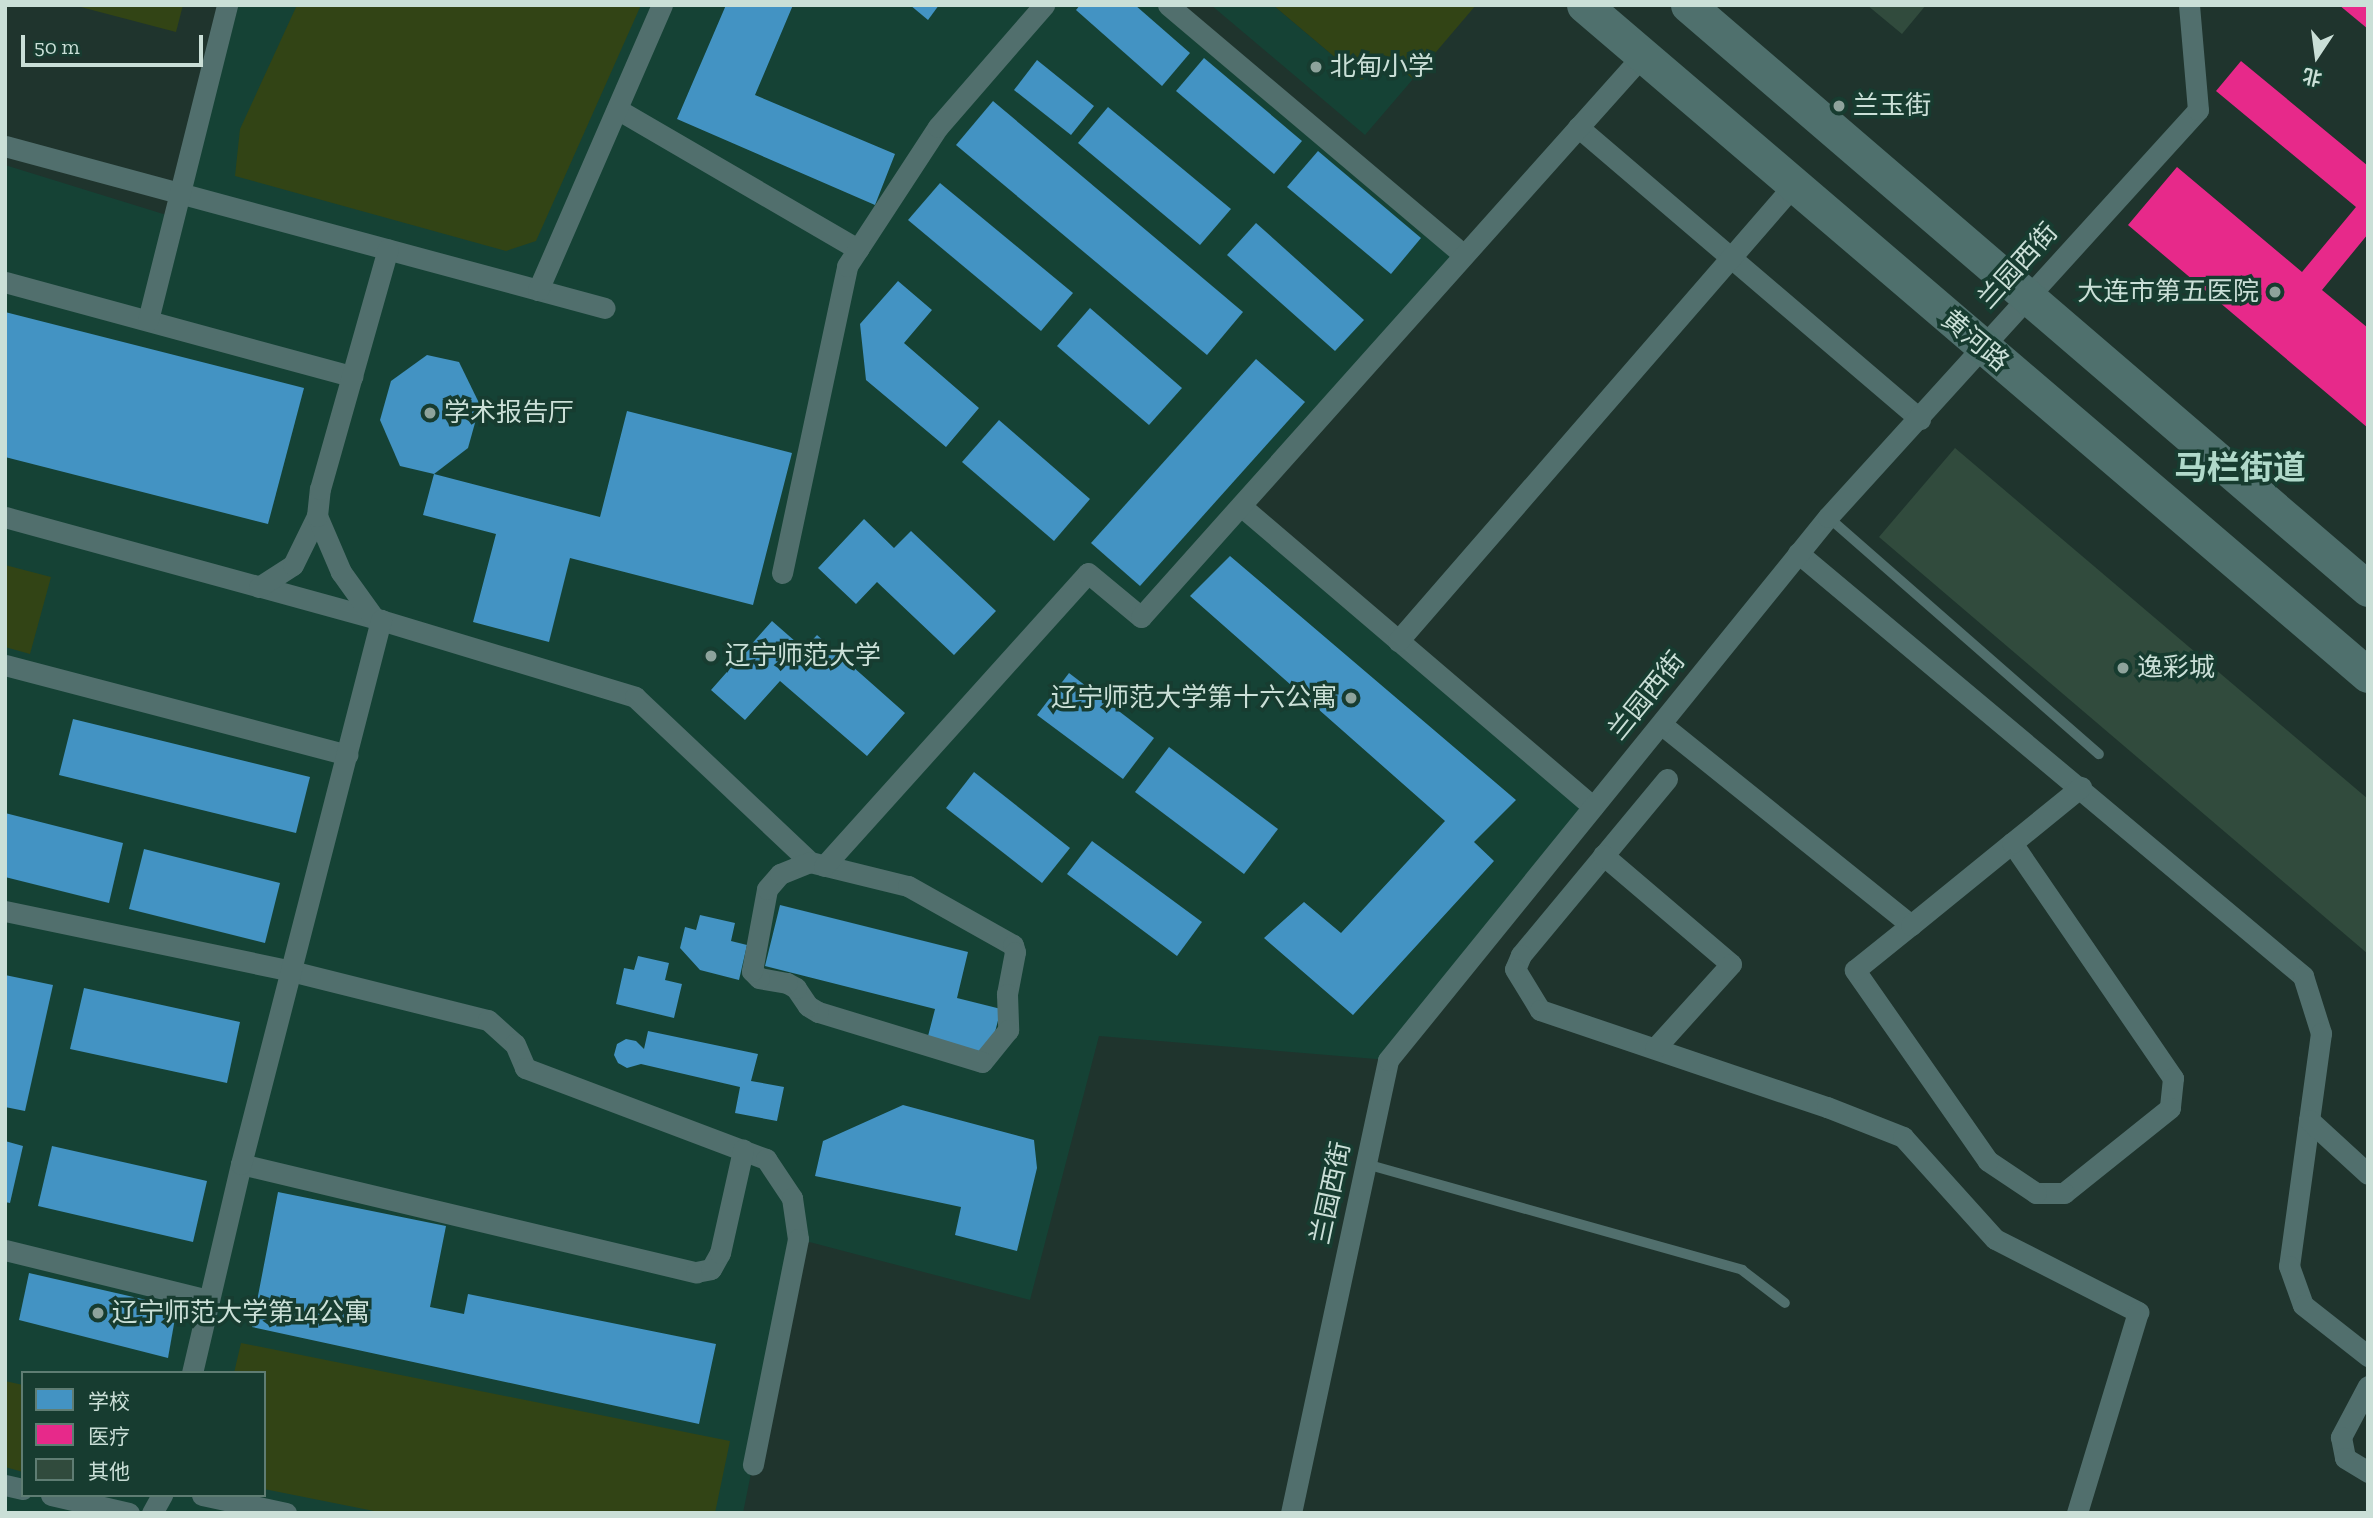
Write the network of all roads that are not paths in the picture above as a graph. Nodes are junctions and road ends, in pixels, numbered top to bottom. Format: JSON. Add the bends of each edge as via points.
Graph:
{"nodes":[{"id":1,"x":228,"y":5,"type":"edge"},
{"id":2,"x":662,"y":5,"type":"edge"},
{"id":3,"x":1044,"y":5,"type":"edge"},
{"id":4,"x":1168,"y":5,"type":"edge"},
{"id":5,"x":1584,"y":5,"type":"edge"},
{"id":6,"x":1688,"y":5,"type":"edge"},
{"id":7,"x":2189,"y":5,"type":"edge"},
{"id":8,"x":1643,"y":55,"type":"junction"},
{"id":9,"x":617,"y":109,"type":"junction"},
{"id":10,"x":1578,"y":127,"type":"junction"},
{"id":11,"x":5,"y":146,"type":"edge"},
{"id":12,"x":1793,"y":186,"type":"junction"},
{"id":13,"x":179,"y":192,"type":"junction"},
{"id":14,"x":388,"y":249,"type":"junction"},
{"id":15,"x":858,"y":249,"type":"junction"},
{"id":16,"x":1464,"y":255,"type":"junction"},
{"id":17,"x":1732,"y":258,"type":"junction"},
{"id":18,"x":5,"y":282,"type":"edge"},
{"id":19,"x":538,"y":290,"type":"junction"},
{"id":20,"x":2028,"y":297,"type":"junction"},
{"id":21,"x":606,"y":308,"type":"dead end"},
{"id":22,"x":148,"y":320,"type":"junction"},
{"id":23,"x":1982,"y":347,"type":"junction"},
{"id":24,"x":352,"y":376,"type":"junction"},
{"id":25,"x":1920,"y":419,"type":"junction"},
{"id":26,"x":1241,"y":506,"type":"junction"},
{"id":27,"x":317,"y":516,"type":"junction"},
{"id":28,"x":5,"y":517,"type":"edge"},
{"id":29,"x":1828,"y":517,"type":"junction"},
{"id":30,"x":1798,"y":553,"type":"junction"},
{"id":31,"x":782,"y":573,"type":"dead end"},
{"id":32,"x":259,"y":587,"type":"junction"},
{"id":33,"x":2368,"y":589,"type":"edge"},
{"id":34,"x":377,"y":619,"type":"junction"},
{"id":35,"x":1398,"y":641,"type":"junction"},
{"id":36,"x":5,"y":665,"type":"edge"},
{"id":37,"x":2368,"y":675,"type":"edge"},
{"id":38,"x":1661,"y":724,"type":"junction"},
{"id":39,"x":2099,"y":754,"type":"dead end"},
{"id":40,"x":348,"y":755,"type":"junction"},
{"id":41,"x":1667,"y":779,"type":"dead end"},
{"id":42,"x":2081,"y":787,"type":"junction"},
{"id":43,"x":1593,"y":807,"type":"junction"},
{"id":44,"x":2012,"y":843,"type":"junction"},
{"id":45,"x":1604,"y":855,"type":"junction"},
{"id":46,"x":817,"y":864,"type":"junction"},
{"id":47,"x":5,"y":911,"type":"edge"},
{"id":48,"x":1911,"y":925,"type":"junction"},
{"id":49,"x":291,"y":971,"type":"junction"},
{"id":50,"x":1655,"y":1048,"type":"junction"},
{"id":51,"x":2309,"y":1119,"type":"junction"},
{"id":52,"x":743,"y":1150,"type":"junction"},
{"id":53,"x":241,"y":1164,"type":"junction"},
{"id":54,"x":1366,"y":1164,"type":"junction"},
{"id":55,"x":2368,"y":1174,"type":"edge"},
{"id":56,"x":5,"y":1250,"type":"edge"},
{"id":57,"x":209,"y":1300,"type":"junction"},
{"id":58,"x":1785,"y":1303,"type":"dead end"},
{"id":59,"x":2368,"y":1356,"type":"edge"},
{"id":60,"x":191,"y":1371,"type":"edge"},
{"id":61,"x":2368,"y":1386,"type":"edge"},
{"id":62,"x":753,"y":1465,"type":"dead end"},
{"id":63,"x":2368,"y":1472,"type":"edge"},
{"id":64,"x":60,"y":1497,"type":"edge"},
{"id":65,"x":161,"y":1497,"type":"edge"},
{"id":66,"x":211,"y":1497,"type":"edge"},
{"id":67,"x":129,"y":1513,"type":"edge"},
{"id":68,"x":152,"y":1513,"type":"edge"},
{"id":69,"x":286,"y":1513,"type":"edge"},
{"id":70,"x":1290,"y":1513,"type":"edge"},
{"id":71,"x":2077,"y":1513,"type":"edge"}],
"edges":[{"from":1,"to":13,"type":"street"},
{"from":2,"to":9,"type":"street"},
{"from":3,"to":15,"type":"street","via":[[937,127]]},
{"from":4,"to":16,"type":"street"},
{"from":5,"to":8,"type":"main road","name":"黄河路"},
{"from":6,"to":20,"type":"main road"},
{"from":7,"to":20,"type":"street","name":"兰园西街","via":[[2198,110]]},
{"from":8,"to":10,"type":"street"},
{"from":8,"to":12,"type":"main road","name":"黄河路"},
{"from":9,"to":15,"type":"street"},
{"from":9,"to":19,"type":"street"},
{"from":10,"to":16,"type":"street"},
{"from":10,"to":17,"type":"street"},
{"from":11,"to":13,"type":"street"},
{"from":12,"to":17,"type":"street"},
{"from":12,"to":23,"type":"main road","name":"黄河路"},
{"from":13,"to":14,"type":"street"},
{"from":13,"to":22,"type":"street"},
{"from":14,"to":19,"type":"street"},
{"from":14,"to":24,"type":"street"},
{"from":15,"to":31,"type":"street","via":[[847,266]]},
{"from":16,"to":26,"type":"street"},
{"from":17,"to":25,"type":"street"},
{"from":17,"to":35,"type":"street"},
{"from":18,"to":22,"type":"street"},
{"from":19,"to":21,"type":"street"},
{"from":20,"to":23,"type":"street","name":"兰园西街"},
{"from":20,"to":33,"type":"main road"},
{"from":22,"to":24,"type":"street"},
{"from":23,"to":25,"type":"street","name":"兰园西街"},
{"from":23,"to":37,"type":"main road","name":"黄河路"},
{"from":24,"to":27,"type":"street","via":[[320,489]]},
{"from":25,"to":29,"type":"street","name":"兰园西街"},
{"from":26,"to":35,"type":"street"},
{"from":26,"to":46,"type":"street","via":[[1142,617],[1088,573]]},
{"from":27,"to":32,"type":"street","via":[[293,565]]},
{"from":27,"to":34,"type":"street","via":[[341,572]]},
{"from":28,"to":32,"type":"street"},
{"from":29,"to":30,"type":"street","name":"兰园西街"},
{"from":29,"to":39,"type":"lane"},
{"from":30,"to":38,"type":"street","name":"兰园西街"},
{"from":30,"to":42,"type":"street"},
{"from":32,"to":34,"type":"street"},
{"from":34,"to":40,"type":"street"},
{"from":34,"to":46,"type":"street","via":[[635,697]]},
{"from":35,"to":43,"type":"street"},
{"from":36,"to":40,"type":"street"},
{"from":38,"to":43,"type":"street","name":"兰园西街"},
{"from":38,"to":48,"type":"street"},
{"from":40,"to":49,"type":"street"},
{"from":41,"to":45,"type":"street"},
{"from":42,"to":44,"type":"street"},
{"from":42,"to":51,"type":"street","via":[[2303,976],[2321,1033]]},
{"from":43,"to":54,"type":"street","name":"兰园西街","via":[[1388,1060]]},
{"from":44,"to":48,"type":"street"},
{"from":44,"to":48,"type":"street","via":[[2173,1078],[2169,1108],[2064,1193],[2036,1193],[1988,1161],[1855,970]]},
{"from":45,"to":50,"type":"street","via":[[1731,964]]},
{"from":45,"to":50,"type":"street","via":[[1521,955],[1515,969],[1540,1010]]},
{"from":46,"to":46,"type":"street","via":[[908,886],[1013,945],[1008,1030],[982,1062],[818,1012],[796,988],[759,978],[752,971],[767,889],[780,874]]},
{"from":47,"to":49,"type":"street"},
{"from":49,"to":52,"type":"street","via":[[488,1020],[515,1044],[525,1068]]},
{"from":49,"to":53,"type":"street"},
{"from":50,"to":71,"type":"street","via":[[1902,1137],[1995,1239],[2138,1312]]},
{"from":51,"to":55,"type":"street"},
{"from":51,"to":59,"type":"street","via":[[2289,1266],[2303,1305]]},
{"from":52,"to":53,"type":"street","via":[[720,1253],[711,1269],[696,1272]]},
{"from":52,"to":62,"type":"street","via":[[766,1159],[792,1198],[798,1239]]},
{"from":53,"to":57,"type":"street"},
{"from":54,"to":58,"type":"lane","via":[[1742,1270]]},
{"from":54,"to":70,"type":"street","name":"兰园西街"},
{"from":56,"to":57,"type":"street"},
{"from":57,"to":60,"type":"street"},
{"from":61,"to":63,"type":"street","via":[[2341,1437],[2346,1458]]},
{"from":64,"to":67,"type":"street"},
{"from":65,"to":68,"type":"street"},
{"from":66,"to":69,"type":"street"}]}
